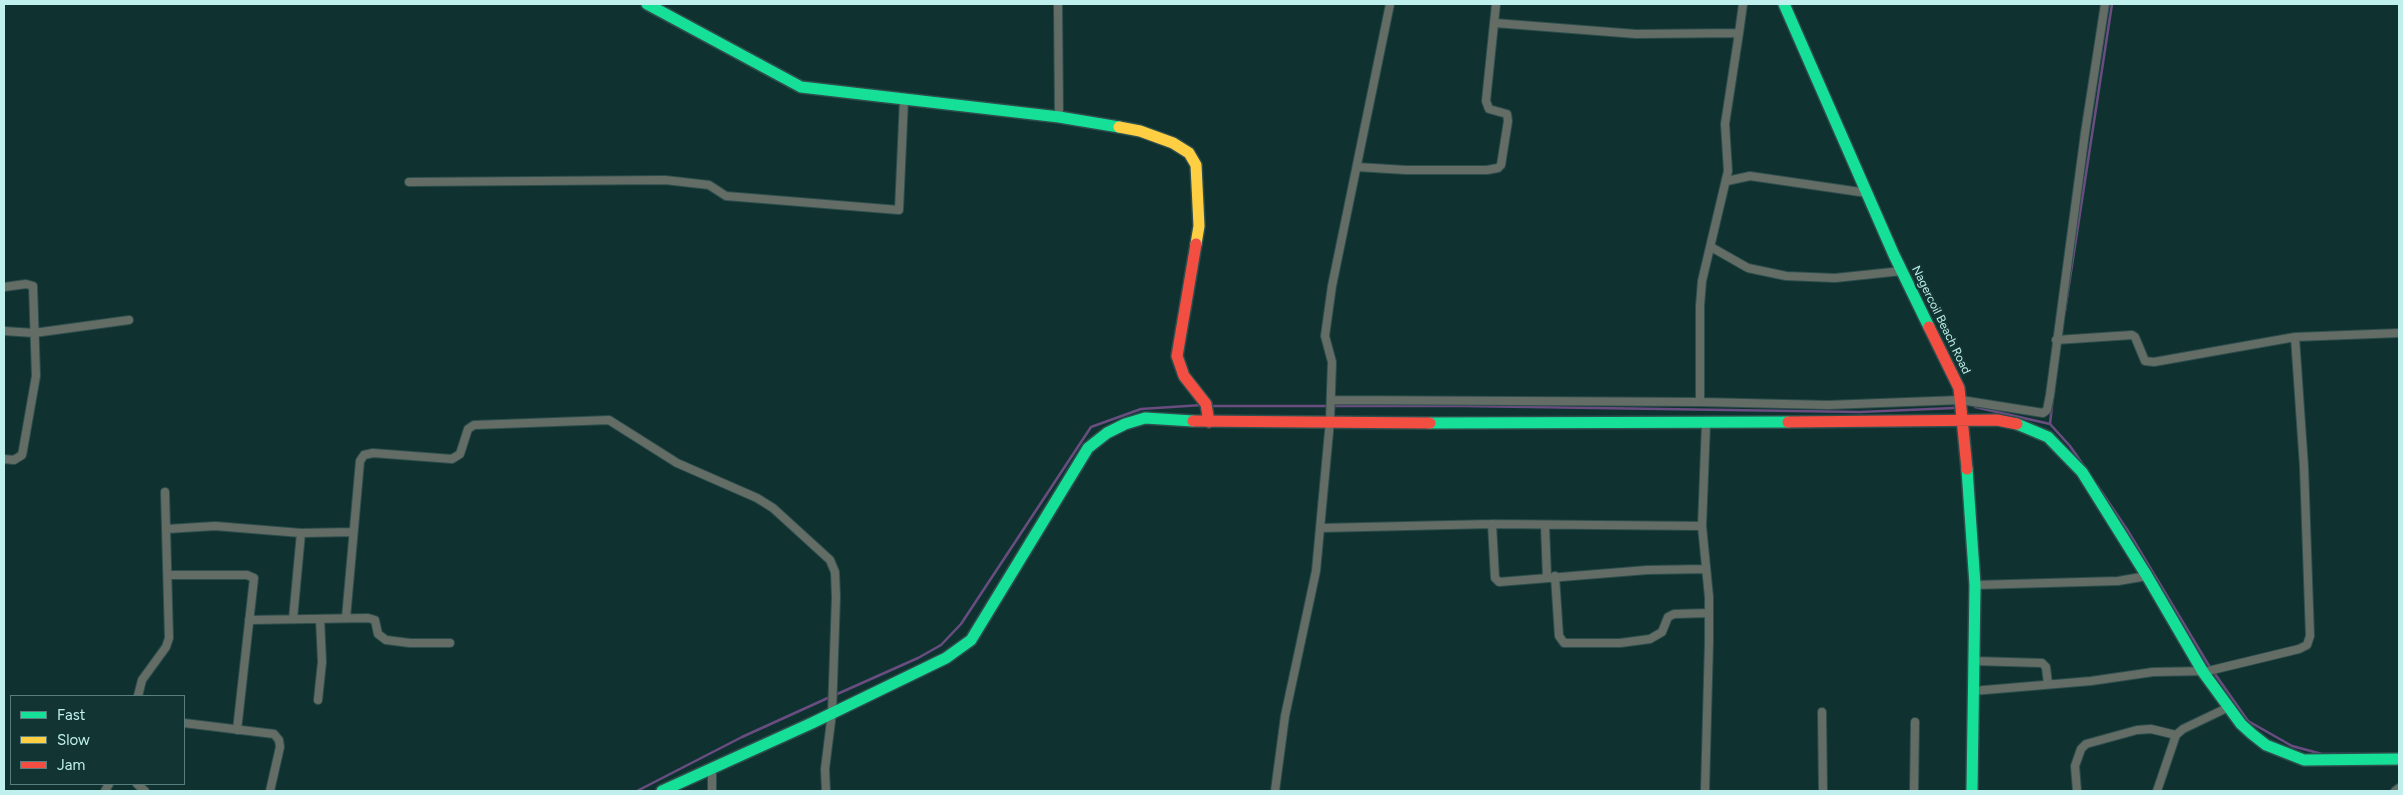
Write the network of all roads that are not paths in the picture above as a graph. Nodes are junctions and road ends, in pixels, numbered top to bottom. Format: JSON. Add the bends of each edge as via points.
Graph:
{"nodes":[{"id":1,"x":647,"y":4,"type":"edge"},
{"id":2,"x":1058,"y":4,"type":"edge"},
{"id":3,"x":1390,"y":4,"type":"edge"},
{"id":4,"x":1496,"y":4,"type":"edge"},
{"id":5,"x":1743,"y":4,"type":"edge"},
{"id":6,"x":1784,"y":4,"type":"edge"},
{"id":7,"x":2105,"y":4,"type":"edge"},
{"id":8,"x":1495,"y":23,"type":"junction"},
{"id":9,"x":1739,"y":33,"type":"junction"},
{"id":10,"x":904,"y":99,"type":"junction"},
{"id":11,"x":1059,"y":117,"type":"junction"},
{"id":12,"x":1357,"y":167,"type":"junction"},
{"id":13,"x":1727,"y":181,"type":"junction"},
{"id":14,"x":409,"y":182,"type":"dead end"},
{"id":15,"x":1867,"y":193,"type":"junction"},
{"id":16,"x":1711,"y":246,"type":"junction"},
{"id":17,"x":1902,"y":271,"type":"junction"},
{"id":18,"x":4,"y":287,"type":"edge"},
{"id":19,"x":128,"y":320,"type":"dead end"},
{"id":20,"x":4,"y":331,"type":"edge"},
{"id":21,"x":2399,"y":332,"type":"edge"},
{"id":22,"x":34,"y":333,"type":"junction"},
{"id":23,"x":2295,"y":337,"type":"junction"},
{"id":24,"x":2060,"y":340,"type":"junction"},
{"id":25,"x":1961,"y":400,"type":"junction"},
{"id":26,"x":1331,"y":401,"type":"junction"},
{"id":27,"x":1700,"y":402,"type":"junction"},
{"id":28,"x":1208,"y":413,"type":"junction"},
{"id":29,"x":1330,"y":418,"type":"junction"},
{"id":30,"x":1963,"y":419,"type":"junction"},
{"id":31,"x":1706,"y":424,"type":"junction"},
{"id":32,"x":4,"y":459,"type":"edge"},
{"id":33,"x":165,"y":492,"type":"dead end"},
{"id":34,"x":1492,"y":524,"type":"junction"},
{"id":35,"x":1545,"y":525,"type":"junction"},
{"id":36,"x":1702,"y":526,"type":"junction"},
{"id":37,"x":1321,"y":528,"type":"junction"},
{"id":38,"x":167,"y":529,"type":"junction"},
{"id":39,"x":353,"y":532,"type":"junction"},
{"id":40,"x":301,"y":533,"type":"junction"},
{"id":41,"x":1706,"y":568,"type":"junction"},
{"id":42,"x":168,"y":576,"type":"junction"},
{"id":43,"x":1551,"y":576,"type":"junction"},
{"id":44,"x":2148,"y":576,"type":"junction"},
{"id":45,"x":1976,"y":585,"type":"junction"},
{"id":46,"x":1709,"y":613,"type":"junction"},
{"id":47,"x":346,"y":618,"type":"junction"},
{"id":48,"x":293,"y":619,"type":"junction"},
{"id":49,"x":320,"y":619,"type":"junction"},
{"id":50,"x":249,"y":620,"type":"junction"},
{"id":51,"x":450,"y":643,"type":"dead end"},
{"id":52,"x":1974,"y":661,"type":"junction"},
{"id":53,"x":2208,"y":671,"type":"junction"},
{"id":54,"x":2048,"y":684,"type":"junction"},
{"id":55,"x":1973,"y":691,"type":"junction"},
{"id":56,"x":138,"y":695,"type":"edge"},
{"id":57,"x":318,"y":700,"type":"dead end"},
{"id":58,"x":2229,"y":707,"type":"junction"},
{"id":59,"x":1822,"y":712,"type":"dead end"},
{"id":60,"x":832,"y":713,"type":"junction"},
{"id":61,"x":1915,"y":722,"type":"dead end"},
{"id":62,"x":185,"y":723,"type":"edge"},
{"id":63,"x":237,"y":730,"type":"junction"},
{"id":64,"x":2176,"y":735,"type":"junction"},
{"id":65,"x":2399,"y":759,"type":"edge"},
{"id":66,"x":712,"y":769,"type":"junction"},
{"id":67,"x":2399,"y":788,"type":"edge"},
{"id":68,"x":270,"y":791,"type":"edge"},
{"id":69,"x":662,"y":791,"type":"edge"},
{"id":70,"x":712,"y":791,"type":"edge"},
{"id":71,"x":826,"y":791,"type":"edge"},
{"id":72,"x":1275,"y":791,"type":"edge"},
{"id":73,"x":1705,"y":791,"type":"edge"},
{"id":74,"x":1823,"y":791,"type":"edge"},
{"id":75,"x":1914,"y":791,"type":"edge"},
{"id":76,"x":1972,"y":791,"type":"edge"},
{"id":77,"x":2077,"y":791,"type":"edge"},
{"id":78,"x":2156,"y":791,"type":"edge"},
{"id":79,"x":2395,"y":791,"type":"edge"}],
"edges":[{"from":1,"to":10,"type":"street","via":[[801,88]]},
{"from":2,"to":11,"type":"street"},
{"from":3,"to":12,"type":"street"},
{"from":4,"to":8,"type":"street"},
{"from":5,"to":9,"type":"street"},
{"from":6,"to":15,"type":"street","name":"Nagercoil Beach Road"},
{"from":7,"to":24,"type":"street"},
{"from":8,"to":9,"type":"street","via":[[1636,34]]},
{"from":8,"to":12,"type":"street","via":[[1486,100],[1489,109],[1507,114],[1508,121],[1503,160],[1498,168],[1406,170]]},
{"from":9,"to":13,"type":"street","via":[[1725,124]]},
{"from":10,"to":11,"type":"street"},
{"from":10,"to":14,"type":"street","via":[[900,210],[726,196],[709,185],[665,180]]},
{"from":11,"to":28,"type":"street","via":[[1140,131],[1173,143],[1189,153],[1196,166],[1198,226],[1177,356],[1184,376]]},
{"from":12,"to":26,"type":"street","via":[[1325,336],[1332,362]]},
{"from":13,"to":15,"type":"street","via":[[1750,176]]},
{"from":13,"to":16,"type":"street"},
{"from":15,"to":17,"type":"street","name":"Nagercoil Beach Road"},
{"from":16,"to":17,"type":"street","via":[[1748,268],[1786,276],[1835,278]]},
{"from":16,"to":27,"type":"street","via":[[1702,281],[1700,306]]},
{"from":17,"to":25,"type":"street","name":"Nagercoil Beach Road","via":[[1959,388]]},
{"from":18,"to":22,"type":"street","via":[[33,286]]},
{"from":19,"to":22,"type":"street"},
{"from":20,"to":22,"type":"street"},
{"from":21,"to":23,"type":"street"},
{"from":22,"to":32,"type":"street","via":[[36,376],[24,450],[14,460]]},
{"from":23,"to":24,"type":"street","via":[[2148,362],[2132,335]]},
{"from":23,"to":53,"type":"street","via":[[2304,466],[2309,641],[2299,650]]},
{"from":24,"to":25,"type":"street","via":[[2046,410],[2036,412]]},
{"from":25,"to":27,"type":"street","via":[[1837,405]]},
{"from":25,"to":30,"type":"street","name":"Nagercoil Beach Road"},
{"from":26,"to":27,"type":"street"},
{"from":26,"to":29,"type":"street"},
{"from":28,"to":29,"type":"street"},
{"from":28,"to":60,"type":"street","via":[[1145,418],[1107,433],[1088,448],[971,640],[946,658]]},
{"from":29,"to":31,"type":"street","via":[[1514,424]]},
{"from":29,"to":37,"type":"street"},
{"from":30,"to":31,"type":"street"},
{"from":30,"to":44,"type":"street","via":[[2024,425],[2048,437],[2082,472]]},
{"from":30,"to":45,"type":"street","name":"Nagercoil Beach Road"},
{"from":31,"to":36,"type":"street"},
{"from":33,"to":38,"type":"street"},
{"from":34,"to":35,"type":"street"},
{"from":34,"to":37,"type":"street"},
{"from":34,"to":43,"type":"street","via":[[1497,581]]},
{"from":35,"to":36,"type":"street"},
{"from":35,"to":43,"type":"street"},
{"from":36,"to":41,"type":"street"},
{"from":37,"to":72,"type":"street","via":[[1316,571],[1285,716]]},
{"from":38,"to":40,"type":"street","via":[[215,526]]},
{"from":38,"to":42,"type":"street"},
{"from":39,"to":40,"type":"street"},
{"from":39,"to":47,"type":"street"},
{"from":39,"to":60,"type":"street","via":[[360,461],[368,453],[454,458],[461,452],[471,426],[609,420],[677,463],[773,508],[830,560],[836,588]]},
{"from":40,"to":48,"type":"street"},
{"from":41,"to":43,"type":"street"},
{"from":41,"to":46,"type":"street"},
{"from":42,"to":50,"type":"street","via":[[252,576]]},
{"from":42,"to":56,"type":"street","via":[[169,638],[142,680]]},
{"from":43,"to":46,"type":"street","via":[[1559,636],[1564,643],[1620,643],[1650,639],[1662,632],[1668,617],[1674,614]]},
{"from":44,"to":45,"type":"street","via":[[2118,581]]},
{"from":44,"to":53,"type":"street"},
{"from":45,"to":52,"type":"street","name":"Nagercoil Beach Road"},
{"from":46,"to":73,"type":"street"},
{"from":47,"to":49,"type":"street"},
{"from":47,"to":51,"type":"street","via":[[373,618],[378,634],[386,640]]},
{"from":48,"to":49,"type":"street"},
{"from":48,"to":50,"type":"street"},
{"from":49,"to":57,"type":"street","via":[[322,662]]},
{"from":50,"to":63,"type":"street"},
{"from":52,"to":54,"type":"street","via":[[2042,663],[2046,667]]},
{"from":52,"to":55,"type":"street","name":"Nagercoil Beach Road"},
{"from":53,"to":54,"type":"street","via":[[2153,672]]},
{"from":53,"to":58,"type":"street"},
{"from":54,"to":55,"type":"street"},
{"from":55,"to":76,"type":"street","name":"Nagercoil Beach Road"},
{"from":58,"to":64,"type":"street"},
{"from":58,"to":65,"type":"street","via":[[2241,724],[2266,745],[2304,760]]},
{"from":59,"to":74,"type":"street"},
{"from":60,"to":66,"type":"street"},
{"from":60,"to":71,"type":"street","via":[[824,769]]},
{"from":61,"to":75,"type":"street"},
{"from":62,"to":63,"type":"street"},
{"from":63,"to":68,"type":"street","via":[[270,733],[279,740]]},
{"from":64,"to":77,"type":"street","via":[[2150,729],[2137,730],[2086,744],[2076,766]]},
{"from":64,"to":78,"type":"street"},
{"from":66,"to":69,"type":"street"},
{"from":66,"to":70,"type":"street"},
{"from":67,"to":79,"type":"street"}]}
